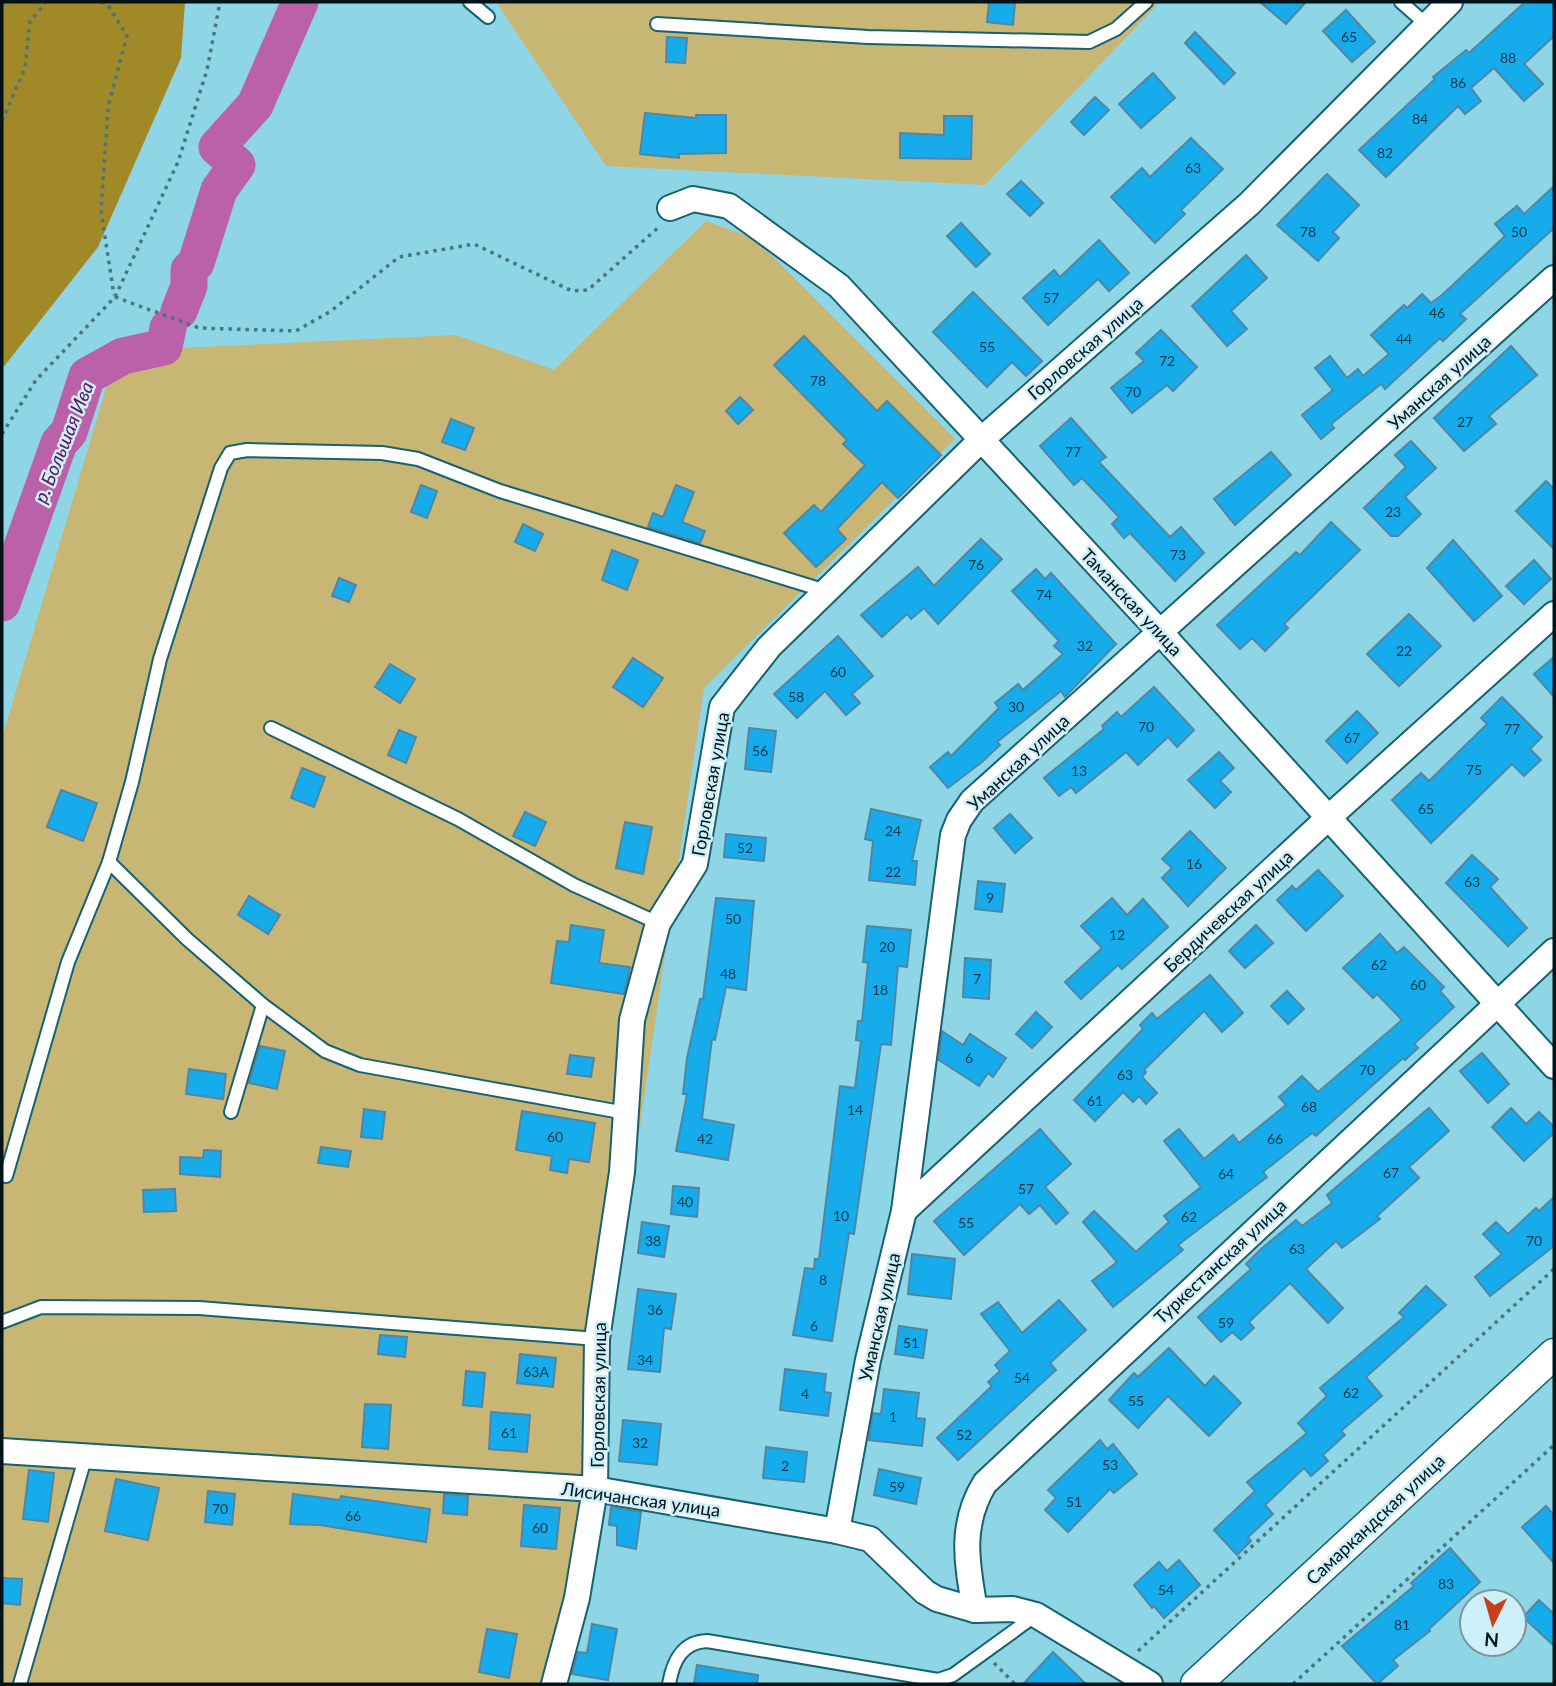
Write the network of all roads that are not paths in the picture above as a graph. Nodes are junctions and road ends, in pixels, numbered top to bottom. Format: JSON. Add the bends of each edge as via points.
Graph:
{"nodes":[{"id":1,"x":470,"y":2,"type":"edge"},
{"id":2,"x":1146,"y":2,"type":"edge"},
{"id":3,"x":1401,"y":2,"type":"edge"},
{"id":4,"x":1450,"y":2,"type":"edge"},
{"id":5,"x":488,"y":18,"type":"dead end"},
{"id":6,"x":657,"y":24,"type":"dead end"},
{"id":7,"x":1426,"y":24,"type":"junction"},
{"id":8,"x":670,"y":208,"type":"road end"},
{"id":9,"x":1554,"y":278,"type":"edge"},
{"id":10,"x":982,"y":439,"type":"junction"},
{"id":11,"x":826,"y":591,"type":"junction"},
{"id":12,"x":1554,"y":614,"type":"edge"},
{"id":13,"x":1160,"y":632,"type":"junction"},
{"id":14,"x":271,"y":728,"type":"dead end"},
{"id":15,"x":1327,"y":819,"type":"junction"},
{"id":16,"x":109,"y":862,"type":"junction"},
{"id":17,"x":658,"y":923,"type":"junction"},
{"id":18,"x":1554,"y":951,"type":"edge"},
{"id":19,"x":1497,"y":1003,"type":"junction"},
{"id":20,"x":263,"y":1005,"type":"junction"},
{"id":21,"x":1554,"y":1066,"type":"edge"},
{"id":22,"x":231,"y":1112,"type":"dead end"},
{"id":23,"x":626,"y":1112,"type":"junction"},
{"id":24,"x":6,"y":1176,"type":"dead end"},
{"id":25,"x":904,"y":1211,"type":"junction"},
{"id":26,"x":2,"y":1322,"type":"edge"},
{"id":27,"x":597,"y":1339,"type":"junction"},
{"id":28,"x":1554,"y":1354,"type":"edge"},
{"id":29,"x":2,"y":1451,"type":"edge"},
{"id":30,"x":86,"y":1454,"type":"junction"},
{"id":31,"x":595,"y":1489,"type":"junction"},
{"id":32,"x":837,"y":1531,"type":"junction"},
{"id":33,"x":975,"y":1610,"type":"junction"},
{"id":34,"x":1036,"y":1615,"type":"junction"},
{"id":35,"x":952,"y":1679,"type":"edge"},
{"id":36,"x":20,"y":1684,"type":"edge"},
{"id":37,"x":554,"y":1684,"type":"edge"},
{"id":38,"x":669,"y":1684,"type":"edge"},
{"id":39,"x":1150,"y":1684,"type":"edge"},
{"id":40,"x":1196,"y":1684,"type":"edge"}],
"edges":[{"from":1,"to":5,"type":"lane"},
{"from":2,"to":6,"type":"lane","via":[[1116,29],[1089,42],[868,37]]},
{"from":3,"to":7,"type":"lane"},
{"from":4,"to":7,"type":"street","name":"Горловская улица"},
{"from":7,"to":10,"type":"street","name":"Горловская улица","via":[[1249,204]]},
{"from":8,"to":10,"type":"street","name":"Таманская улица","via":[[693,199],[729,206],[828,278]]},
{"from":9,"to":13,"type":"street","name":"Уманская улица"},
{"from":10,"to":11,"type":"street","name":"Горловская улица"},
{"from":10,"to":13,"type":"street","name":"Таманская улица"},
{"from":11,"to":16,"type":"lane","via":[[513,495],[418,460],[382,453],[230,453],[221,468],[160,659]]},
{"from":11,"to":17,"type":"street","name":"Горловская улица","via":[[769,647],[722,707],[695,864]]},
{"from":12,"to":15,"type":"street","name":"Бердичевская улица"},
{"from":13,"to":15,"type":"street","name":"Таманская улица"},
{"from":13,"to":25,"type":"street","name":"Уманская улица","via":[[972,801],[958,820]]},
{"from":14,"to":17,"type":"lane","via":[[457,819],[574,885]]},
{"from":15,"to":19,"type":"street","name":"Таманская улица"},
{"from":15,"to":25,"type":"street","name":"Бердичевская улица"},
{"from":16,"to":20,"type":"lane"},
{"from":16,"to":24,"type":"lane","via":[[68,962]]},
{"from":17,"to":23,"type":"street","name":"Горловская улица","via":[[632,1020]]},
{"from":18,"to":19,"type":"street","name":"Туркестанская улица"},
{"from":19,"to":21,"type":"street","name":"Таманская улица"},
{"from":19,"to":33,"type":"street","name":"Туркестанская улица","via":[[985,1483],[971,1509],[966,1537]]},
{"from":20,"to":22,"type":"lane"},
{"from":20,"to":23,"type":"lane","via":[[325,1051],[360,1065]]},
{"from":23,"to":27,"type":"street","name":"Горловская улица","via":[[622,1172]]},
{"from":25,"to":32,"type":"street","name":"Уманская улица","via":[[868,1360]]},
{"from":26,"to":27,"type":"lane","via":[[41,1307],[199,1308]]},
{"from":27,"to":31,"type":"street","name":"Горловская улица"},
{"from":28,"to":40,"type":"street","name":"Самаркандская улица"},
{"from":29,"to":30,"type":"street","name":"Лисичанская улица"},
{"from":30,"to":31,"type":"street","name":"Лисичанская улица"},
{"from":30,"to":36,"type":"lane"},
{"from":31,"to":32,"type":"street","name":"Лисичанская улица"},
{"from":31,"to":37,"type":"street","name":"Горловская улица","via":[[577,1598]]},
{"from":32,"to":33,"type":"street","name":"Лисичанская улица","via":[[870,1539],[925,1592]]},
{"from":33,"to":34,"type":"street","name":"Лисичанская улица","via":[[1013,1609]]},
{"from":34,"to":35,"type":"lane"},
{"from":34,"to":39,"type":"street","name":"Лисичанская улица"},
{"from":35,"to":38,"type":"lane","via":[[929,1679],[707,1641],[681,1652]]}]}
